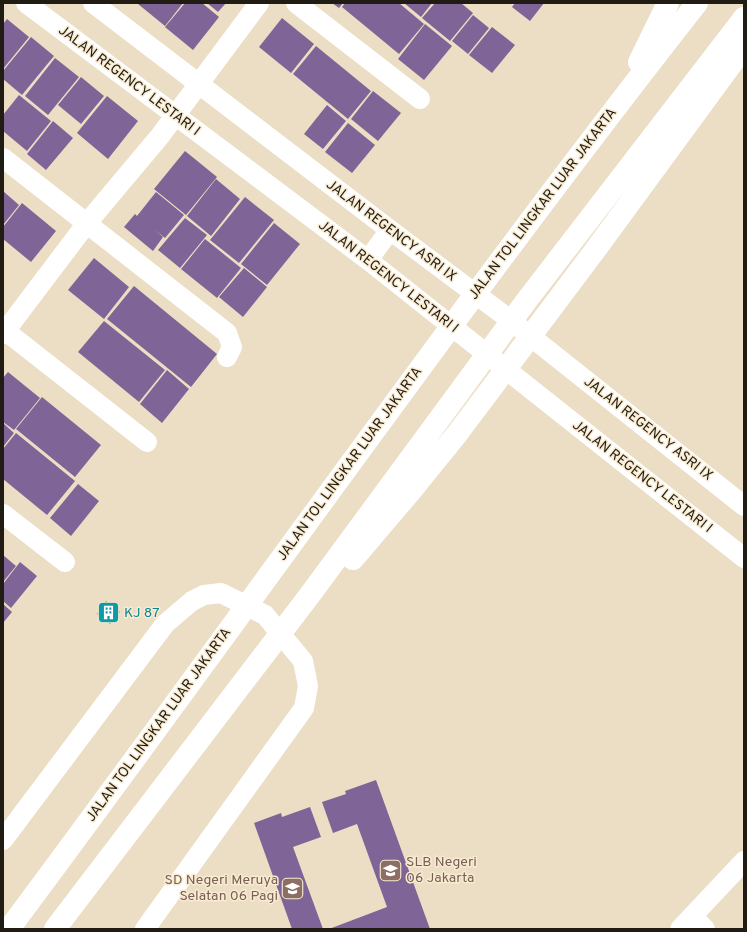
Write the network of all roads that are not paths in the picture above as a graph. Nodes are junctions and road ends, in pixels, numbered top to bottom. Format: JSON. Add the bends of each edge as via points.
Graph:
{"nodes":[{"id":1,"x":26,"y":3,"type":"edge"},
{"id":2,"x":93,"y":3,"type":"edge"},
{"id":3,"x":259,"y":3,"type":"edge"},
{"id":4,"x":296,"y":3,"type":"edge"},
{"id":5,"x":668,"y":3,"type":"edge"},
{"id":6,"x":697,"y":3,"type":"edge"},
{"id":7,"x":744,"y":18,"type":"edge"},
{"id":8,"x":744,"y":47,"type":"edge"},
{"id":9,"x":196,"y":87,"type":"junction"},
{"id":10,"x":420,"y":98,"type":"dead end"},
{"id":11,"x":622,"y":99,"type":"junction"},
{"id":12,"x":177,"y":112,"type":"junction"},
{"id":13,"x":3,"y":158,"type":"edge"},
{"id":14,"x":87,"y":224,"type":"junction"},
{"id":15,"x":388,"y":233,"type":"junction"},
{"id":16,"x":370,"y":258,"type":"junction"},
{"id":17,"x":4,"y":331,"type":"edge"},
{"id":18,"x":227,"y":358,"type":"dead end"},
{"id":19,"x":147,"y":442,"type":"dead end"},
{"id":20,"x":744,"y":506,"type":"edge"},
{"id":21,"x":3,"y":514,"type":"edge"},
{"id":22,"x":744,"y":558,"type":"edge"},
{"id":23,"x":65,"y":562,"type":"dead end"},
{"id":24,"x":312,"y":592,"type":"junction"},
{"id":25,"x":3,"y":840,"type":"edge"},
{"id":26,"x":744,"y":861,"type":"edge"},
{"id":27,"x":692,"y":925,"type":"edge"},
{"id":28,"x":9,"y":929,"type":"edge"},
{"id":29,"x":55,"y":929,"type":"edge"},
{"id":30,"x":145,"y":929,"type":"edge"}],
"edges":[{"from":1,"to":12,"type":"street","name":"JALAN REGENCY LESTARI I"},
{"from":2,"to":9,"type":"street","name":"JALAN REGENCY ASRI IX"},
{"from":3,"to":9,"type":"street"},
{"from":4,"to":10,"type":"street"},
{"from":5,"to":11,"type":"highway"},
{"from":6,"to":11,"type":"highway","name":"JALAN TOL LINGKAR LUAR JAKARTA"},
{"from":7,"to":24,"type":"highway","via":[[527,300]]},
{"from":8,"to":24,"type":"highway","via":[[457,434],[352,560]]},
{"from":9,"to":12,"type":"street"},
{"from":9,"to":15,"type":"street","name":"JALAN REGENCY ASRI IX"},
{"from":11,"to":28,"type":"highway","name":"JALAN TOL LINGKAR LUAR JAKARTA","via":[[367,440]]},
{"from":12,"to":14,"type":"street"},
{"from":12,"to":16,"type":"street","name":"JALAN REGENCY LESTARI I"},
{"from":13,"to":14,"type":"street"},
{"from":14,"to":17,"type":"street"},
{"from":14,"to":18,"type":"street","via":[[227,334],[232,347]]},
{"from":15,"to":16,"type":"street"},
{"from":15,"to":20,"type":"street","name":"JALAN REGENCY ASRI IX","via":[[505,316]]},
{"from":16,"to":22,"type":"street","name":"JALAN REGENCY LESTARI I"},
{"from":17,"to":19,"type":"street"},
{"from":21,"to":23,"type":"street"},
{"from":24,"to":29,"type":"highway"},
{"from":25,"to":30,"type":"street","via":[[165,624],[204,595],[221,593],[265,615],[303,661],[308,686],[304,708]]},
{"from":26,"to":27,"type":"street"}]}
